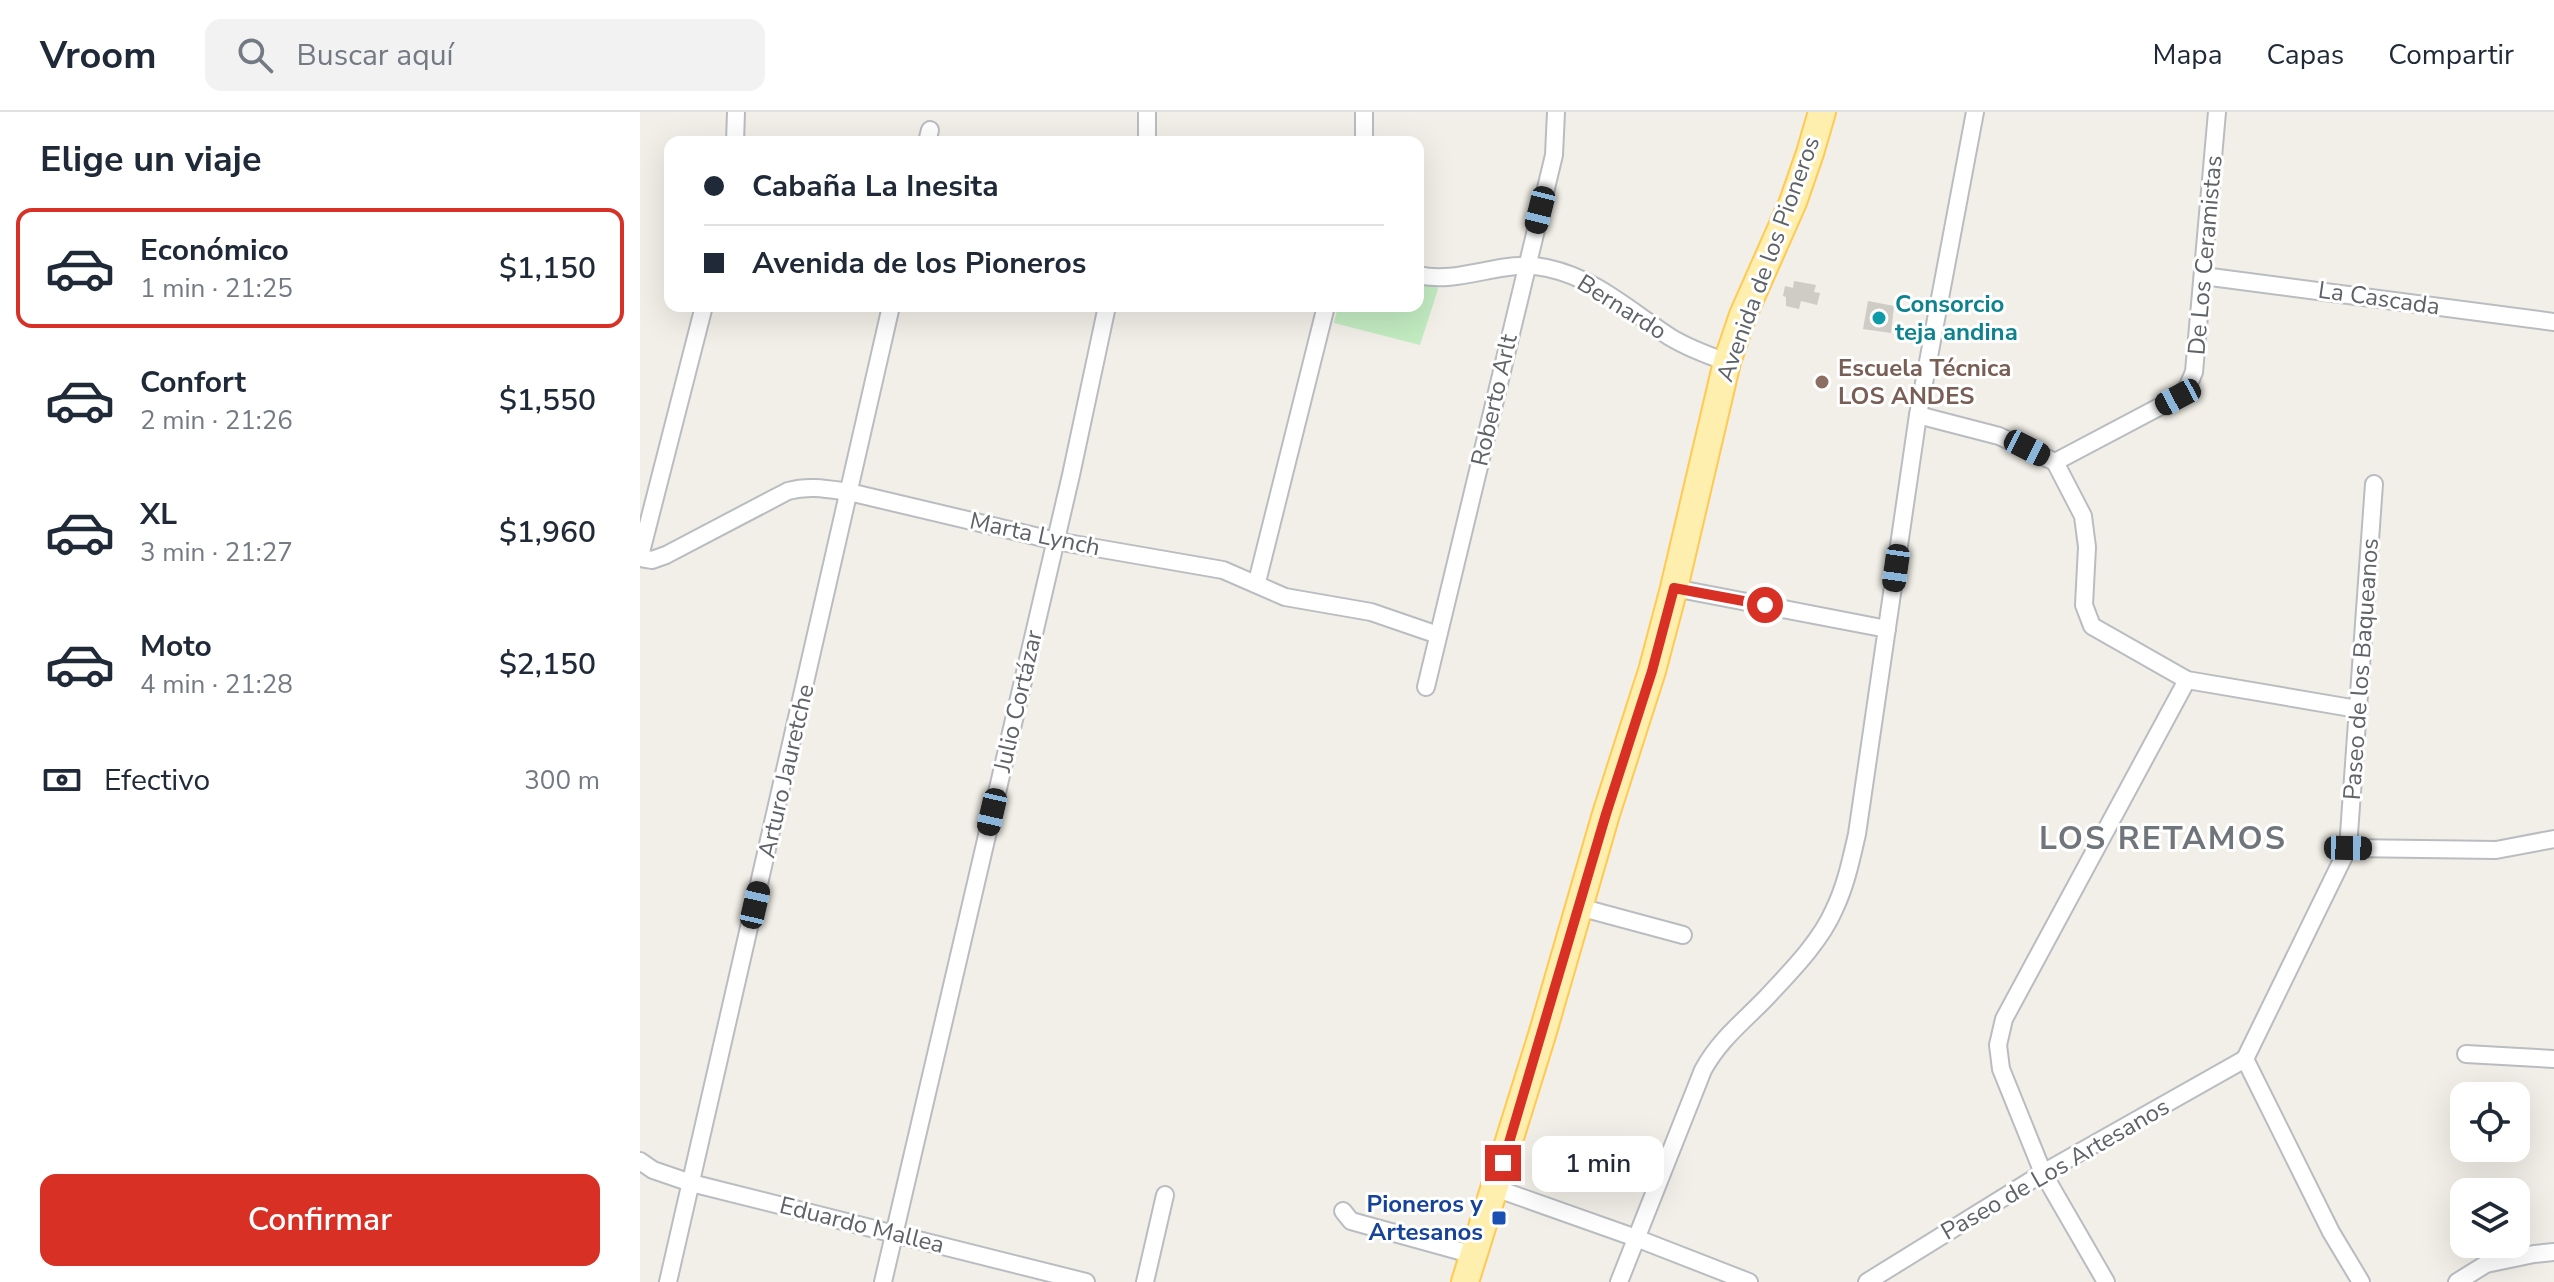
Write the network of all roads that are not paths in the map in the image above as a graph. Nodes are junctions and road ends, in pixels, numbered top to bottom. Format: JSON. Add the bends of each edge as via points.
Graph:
{"nodes":[{"id":1,"x":736,"y":112,"type":"edge"},
{"id":2,"x":1147,"y":112,"type":"edge"},
{"id":3,"x":1364,"y":112,"type":"edge"},
{"id":4,"x":1556,"y":112,"type":"edge"},
{"id":5,"x":1822,"y":112,"type":"edge"},
{"id":6,"x":1975,"y":112,"type":"edge"},
{"id":7,"x":2217,"y":112,"type":"edge"},
{"id":8,"x":1147,"y":135,"type":"dead end"},
{"id":9,"x":735,"y":136,"type":"edge"},
{"id":10,"x":1364,"y":136,"type":"edge"},
{"id":11,"x":1526,"y":265,"type":"junction"},
{"id":12,"x":1424,"y":275,"type":"edge"},
{"id":13,"x":2203,"y":276,"type":"junction"},
{"id":14,"x":702,"y":312,"type":"edge"},
{"id":15,"x":890,"y":312,"type":"edge"},
{"id":16,"x":1106,"y":312,"type":"edge"},
{"id":17,"x":1325,"y":312,"type":"edge"},
{"id":18,"x":2554,"y":322,"type":"edge"},
{"id":19,"x":1727,"y":362,"type":"junction"},
{"id":20,"x":1918,"y":415,"type":"junction"},
{"id":21,"x":2055,"y":462,"type":"junction"},
{"id":22,"x":2374,"y":484,"type":"dead end"},
{"id":23,"x":849,"y":492,"type":"junction"},
{"id":24,"x":1056,"y":541,"type":"junction"},
{"id":25,"x":640,"y":557,"type":"edge"},
{"id":26,"x":1257,"y":582,"type":"junction"},
{"id":27,"x":1674,"y":588,"type":"junction"},
{"id":28,"x":1887,"y":629,"type":"junction"},
{"id":29,"x":1438,"y":635,"type":"junction"},
{"id":30,"x":2187,"y":680,"type":"junction"},
{"id":31,"x":1426,"y":687,"type":"dead end"},
{"id":32,"x":2357,"y":709,"type":"junction"},
{"id":33,"x":2554,"y":839,"type":"edge"},
{"id":34,"x":2348,"y":848,"type":"junction"},
{"id":35,"x":1579,"y":907,"type":"junction"},
{"id":36,"x":1683,"y":935,"type":"dead end"},
{"id":37,"x":2466,"y":1054,"type":"dead end"},
{"id":38,"x":2245,"y":1059,"type":"junction"},
{"id":39,"x":2554,"y":1059,"type":"edge"},
{"id":40,"x":640,"y":1161,"type":"edge"},
{"id":41,"x":2043,"y":1173,"type":"junction"},
{"id":42,"x":691,"y":1183,"type":"junction"},
{"id":43,"x":1495,"y":1188,"type":"junction"},
{"id":44,"x":1165,"y":1195,"type":"dead end"},
{"id":45,"x":1343,"y":1211,"type":"dead end"},
{"id":46,"x":894,"y":1233,"type":"junction"},
{"id":47,"x":1636,"y":1238,"type":"junction"},
{"id":48,"x":2554,"y":1252,"type":"edge"},
{"id":49,"x":1474,"y":1255,"type":"junction"},
{"id":50,"x":668,"y":1282,"type":"edge"},
{"id":51,"x":883,"y":1282,"type":"edge"},
{"id":52,"x":1086,"y":1282,"type":"edge"},
{"id":53,"x":1145,"y":1282,"type":"edge"},
{"id":54,"x":1465,"y":1282,"type":"edge"},
{"id":55,"x":1619,"y":1282,"type":"edge"},
{"id":56,"x":1749,"y":1282,"type":"edge"},
{"id":57,"x":1867,"y":1282,"type":"edge"},
{"id":58,"x":2106,"y":1282,"type":"edge"},
{"id":59,"x":2361,"y":1282,"type":"edge"},
{"id":60,"x":2457,"y":1282,"type":"edge"}],
"edges":[{"from":1,"to":9,"type":"street"},
{"from":2,"to":8,"type":"street"},
{"from":3,"to":10,"type":"street"},
{"from":4,"to":11,"type":"street","name":"Roberto Arlt","via":[[1554,155]]},
{"from":5,"to":19,"type":"main road","name":"Avenida de los Pioneros","via":[[1793,202]]},
{"from":6,"to":20,"type":"street"},
{"from":7,"to":13,"type":"street","name":"De Los Ceramistas"},
{"from":11,"to":12,"type":"street","name":"Bernardo"},
{"from":11,"to":19,"type":"street","name":"Bernardo","via":[[1592,283],[1671,338]]},
{"from":11,"to":29,"type":"street","name":"Roberto Arlt"},
{"from":13,"to":18,"type":"street","name":"La Cascada"},
{"from":13,"to":21,"type":"street","name":"De Los Ceramistas","via":[[2194,372],[2188,386],[2178,397]]},
{"from":14,"to":25,"type":"street"},
{"from":15,"to":23,"type":"street","name":"Arturo Jauretche"},
{"from":16,"to":24,"type":"street","name":"Julio Cortázar"},
{"from":17,"to":26,"type":"street"},
{"from":19,"to":27,"type":"main road","name":"Avenida de los Pioneros"},
{"from":20,"to":21,"type":"street","via":[[1999,436]]},
{"from":20,"to":28,"type":"street"},
{"from":21,"to":30,"type":"street","via":[[2083,516],[2084,605],[2092,626]]},
{"from":22,"to":32,"type":"street","name":"Paseo de los Baqueanos"},
{"from":23,"to":24,"type":"street","name":"Marta Lynch"},
{"from":23,"to":25,"type":"street","name":"Marta Lynch","via":[[804,487],[788,491],[666,555]]},
{"from":23,"to":42,"type":"street","name":"Arturo Jauretche"},
{"from":24,"to":26,"type":"street","name":"Marta Lynch","via":[[1223,570]]},
{"from":24,"to":46,"type":"street","name":"Julio Cortázar"},
{"from":26,"to":29,"type":"street","name":"Marta Lynch","via":[[1285,597],[1371,612]]},
{"from":27,"to":28,"type":"street"},
{"from":27,"to":35,"type":"main road","name":"Avenida de los Pioneros"},
{"from":28,"to":47,"type":"street","via":[[1857,834],[1834,912],[1818,938],[1716,1048],[1690,1097]]},
{"from":29,"to":31,"type":"street","name":"Roberto Arlt"},
{"from":30,"to":32,"type":"street"},
{"from":30,"to":41,"type":"street","via":[[2004,1019],[1998,1045],[2001,1069]]},
{"from":32,"to":34,"type":"street","name":"Paseo de los Baqueanos"},
{"from":33,"to":34,"type":"street","via":[[2496,850]]},
{"from":34,"to":38,"type":"street","name":"Paseo de los Baqueanos"},
{"from":35,"to":36,"type":"street"},
{"from":35,"to":43,"type":"main road","name":"Avenida de los Pioneros"},
{"from":37,"to":39,"type":"street"},
{"from":38,"to":41,"type":"street","name":"Paseo de Los Artesanos"},
{"from":38,"to":59,"type":"street"},
{"from":40,"to":42,"type":"street","name":"Eduardo Mallea"},
{"from":41,"to":57,"type":"street","name":"Paseo de Los Artesanos"},
{"from":41,"to":58,"type":"street"},
{"from":42,"to":46,"type":"street","name":"Eduardo Mallea"},
{"from":42,"to":50,"type":"street","name":"Arturo Jauretche"},
{"from":43,"to":47,"type":"street"},
{"from":43,"to":49,"type":"main road","name":"Avenida de los Pioneros"},
{"from":44,"to":53,"type":"street"},
{"from":45,"to":49,"type":"street","via":[[1351,1221]]},
{"from":46,"to":51,"type":"street","name":"Julio Cortázar"},
{"from":46,"to":52,"type":"street","name":"Eduardo Mallea"},
{"from":47,"to":55,"type":"street"},
{"from":47,"to":56,"type":"street"},
{"from":48,"to":60,"type":"street","via":[[2486,1264]]},
{"from":49,"to":54,"type":"main road","name":"Avenida de los Pioneros"}]}
